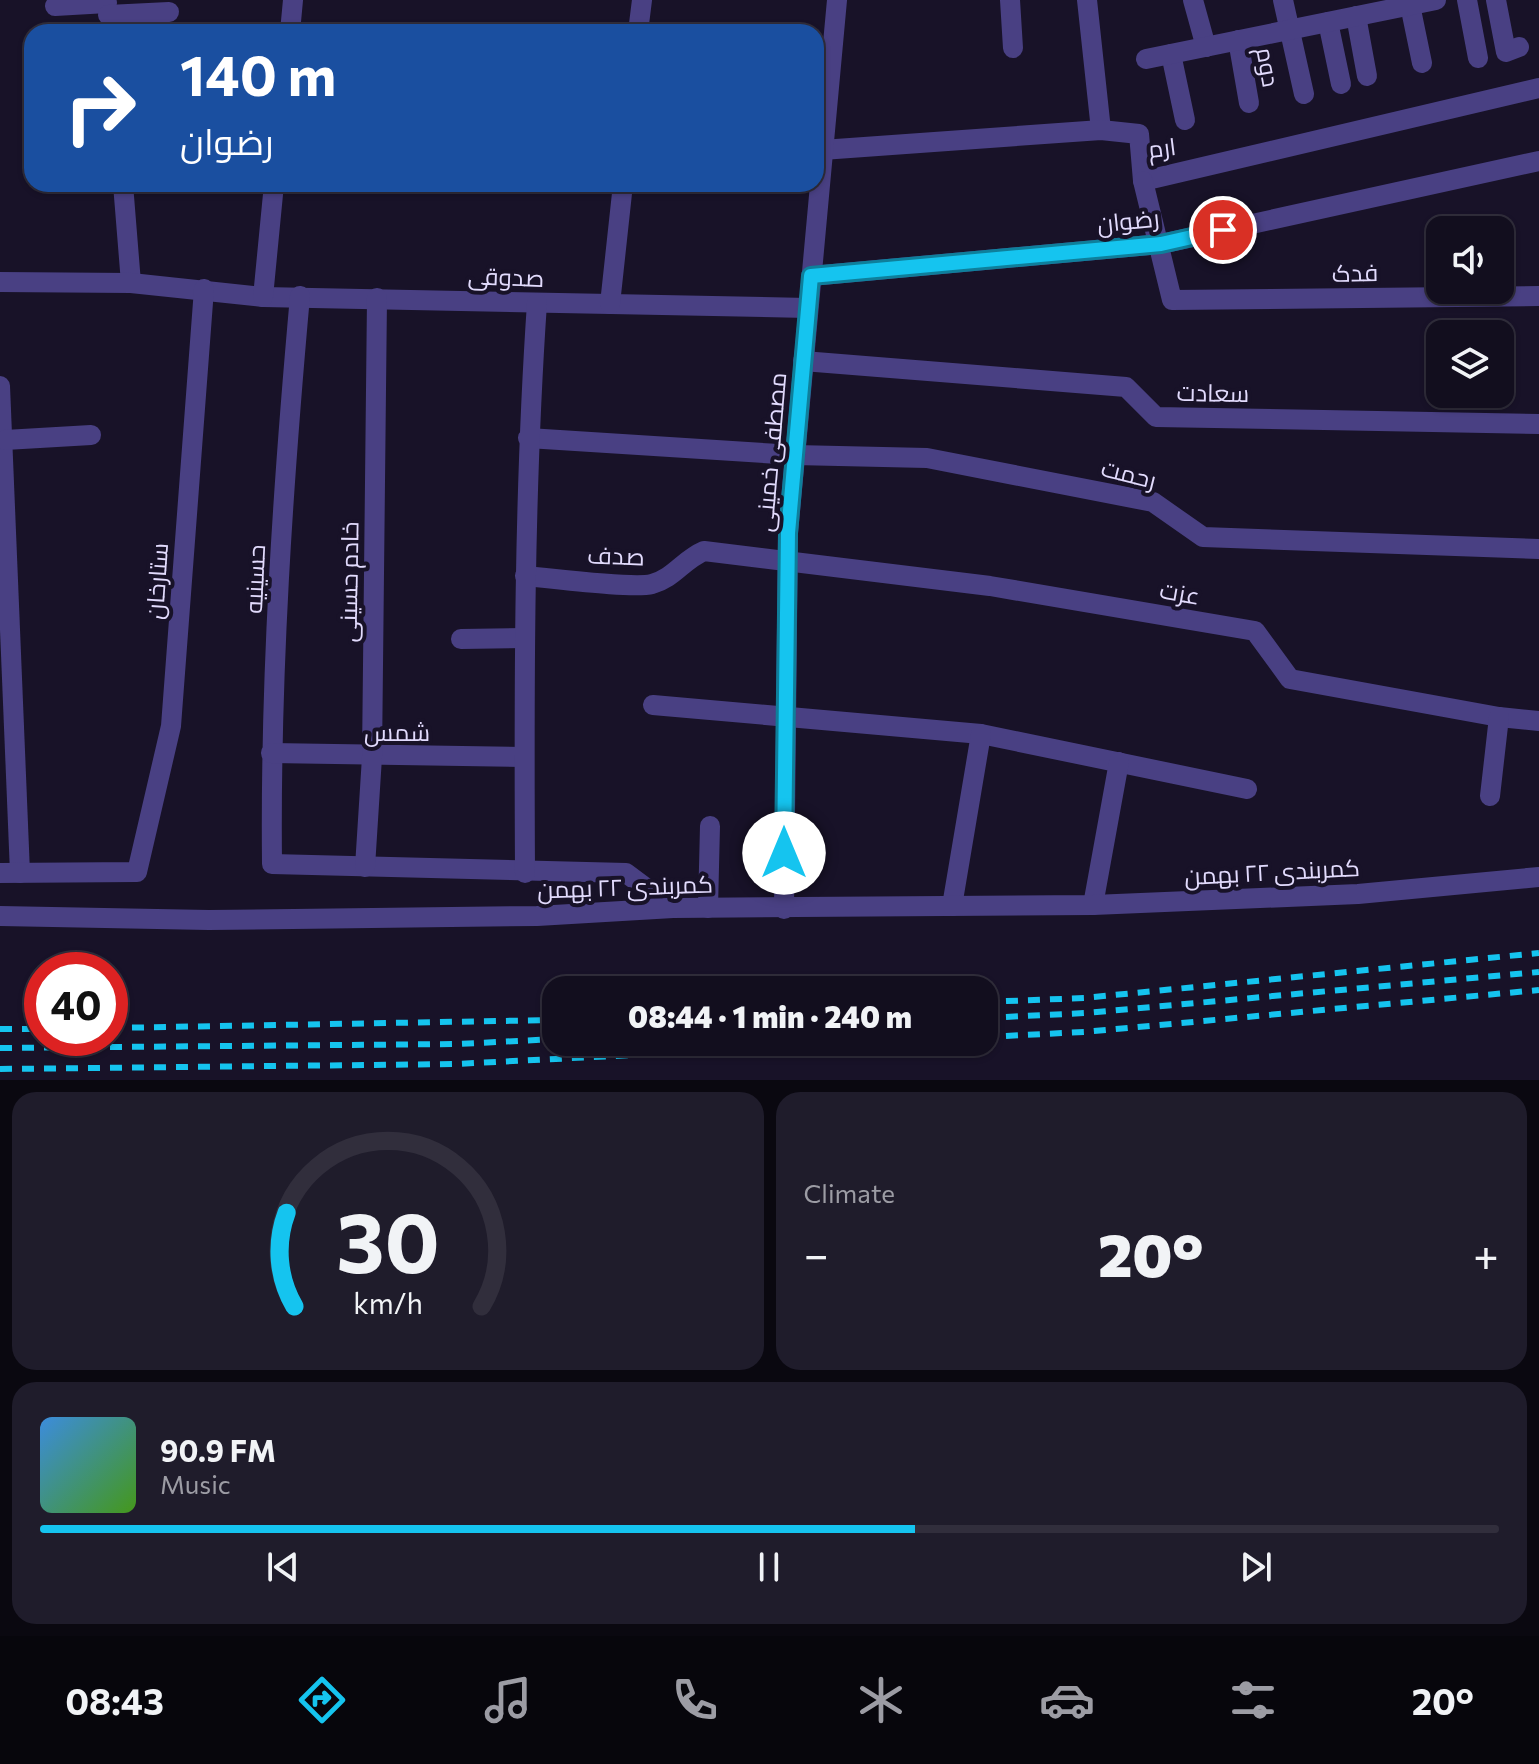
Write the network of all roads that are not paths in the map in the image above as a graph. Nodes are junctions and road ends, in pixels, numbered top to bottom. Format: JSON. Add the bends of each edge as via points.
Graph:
{"nodes":[{"id":1,"x":293,"y":0,"type":"edge"},
{"id":2,"x":642,"y":0,"type":"edge"},
{"id":3,"x":837,"y":0,"type":"edge"},
{"id":4,"x":1010,"y":0,"type":"edge"},
{"id":5,"x":1087,"y":0,"type":"edge"},
{"id":6,"x":1193,"y":0,"type":"edge"},
{"id":7,"x":1283,"y":0,"type":"edge"},
{"id":8,"x":1436,"y":0,"type":"edge"},
{"id":9,"x":1467,"y":0,"type":"edge"},
{"id":10,"x":1496,"y":0,"type":"edge"},
{"id":11,"x":1410,"y":5,"type":"junction"},
{"id":12,"x":55,"y":6,"type":"dead end"},
{"id":13,"x":1381,"y":6,"type":"edge"},
{"id":14,"x":108,"y":12,"type":"edge"},
{"id":15,"x":169,"y":12,"type":"dead end"},
{"id":16,"x":1356,"y":16,"type":"junction"},
{"id":17,"x":1328,"y":22,"type":"junction"},
{"id":18,"x":291,"y":24,"type":"edge"},
{"id":19,"x":639,"y":24,"type":"edge"},
{"id":20,"x":1291,"y":30,"type":"junction"},
{"id":21,"x":1238,"y":40,"type":"junction"},
{"id":22,"x":1206,"y":47,"type":"junction"},
{"id":23,"x":1519,"y":47,"type":"dead end"},
{"id":24,"x":1013,"y":48,"type":"dead end"},
{"id":25,"x":1171,"y":54,"type":"junction"},
{"id":26,"x":1478,"y":58,"type":"dead end"},
{"id":27,"x":1146,"y":59,"type":"dead end"},
{"id":28,"x":1422,"y":63,"type":"dead end"},
{"id":29,"x":1367,"y":76,"type":"dead end"},
{"id":30,"x":1341,"y":84,"type":"dead end"},
{"id":31,"x":1539,"y":88,"type":"edge"},
{"id":32,"x":1304,"y":94,"type":"dead end"},
{"id":33,"x":1249,"y":103,"type":"dead end"},
{"id":34,"x":1185,"y":120,"type":"dead end"},
{"id":35,"x":824,"y":130,"type":"edge"},
{"id":36,"x":1101,"y":130,"type":"junction"},
{"id":37,"x":824,"y":150,"type":"edge"},
{"id":38,"x":1539,"y":161,"type":"edge"},
{"id":39,"x":1143,"y":181,"type":"junction"},
{"id":40,"x":124,"y":192,"type":"edge"},
{"id":41,"x":273,"y":192,"type":"edge"},
{"id":42,"x":622,"y":192,"type":"edge"},
{"id":43,"x":818,"y":192,"type":"edge"},
{"id":44,"x":1161,"y":244,"type":"junction"},
{"id":45,"x":811,"y":276,"type":"junction"},
{"id":46,"x":0,"y":282,"type":"edge"},
{"id":47,"x":131,"y":283,"type":"junction"},
{"id":48,"x":204,"y":289,"type":"junction"},
{"id":49,"x":300,"y":296,"type":"junction"},
{"id":50,"x":1539,"y":296,"type":"edge"},
{"id":51,"x":263,"y":297,"type":"junction"},
{"id":52,"x":377,"y":298,"type":"junction"},
{"id":53,"x":537,"y":303,"type":"junction"},
{"id":54,"x":610,"y":304,"type":"junction"},
{"id":55,"x":808,"y":308,"type":"junction"},
{"id":56,"x":803,"y":361,"type":"junction"},
{"id":57,"x":0,"y":386,"type":"edge"},
{"id":58,"x":1539,"y":424,"type":"edge"},
{"id":59,"x":91,"y":435,"type":"dead end"},
{"id":60,"x":528,"y":438,"type":"junction"},
{"id":61,"x":5,"y":440,"type":"junction"},
{"id":62,"x":795,"y":455,"type":"junction"},
{"id":63,"x":4,"y":495,"type":"edge"},
{"id":64,"x":1539,"y":549,"type":"edge"},
{"id":65,"x":788,"y":560,"type":"junction"},
{"id":66,"x":525,"y":576,"type":"junction"},
{"id":67,"x":524,"y":638,"type":"junction"},
{"id":68,"x":461,"y":639,"type":"dead end"},
{"id":69,"x":653,"y":705,"type":"dead end"},
{"id":70,"x":783,"y":715,"type":"junction"},
{"id":71,"x":1499,"y":717,"type":"junction"},
{"id":72,"x":1539,"y":721,"type":"edge"},
{"id":73,"x":981,"y":734,"type":"junction"},
{"id":74,"x":271,"y":753,"type":"junction"},
{"id":75,"x":372,"y":757,"type":"junction"},
{"id":76,"x":524,"y":757,"type":"junction"},
{"id":77,"x":1119,"y":762,"type":"junction"},
{"id":78,"x":1247,"y":789,"type":"dead end"},
{"id":79,"x":1490,"y":796,"type":"dead end"},
{"id":80,"x":710,"y":826,"type":"dead end"},
{"id":81,"x":365,"y":867,"type":"junction"},
{"id":82,"x":10,"y":873,"type":"edge"},
{"id":83,"x":525,"y":873,"type":"junction"},
{"id":84,"x":1539,"y":877,"type":"edge"},
{"id":85,"x":1093,"y":905,"type":"junction"},
{"id":86,"x":952,"y":906,"type":"junction"},
{"id":87,"x":673,"y":908,"type":"junction"},
{"id":88,"x":708,"y":908,"type":"junction"},
{"id":89,"x":784,"y":909,"type":"junction"},
{"id":90,"x":0,"y":916,"type":"edge"}],
"edges":[{"from":1,"to":18,"type":"street"},
{"from":2,"to":19,"type":"street"},
{"from":3,"to":35,"type":"street","name":"مصطفی خمینی"},
{"from":4,"to":24,"type":"street"},
{"from":5,"to":36,"type":"street"},
{"from":6,"to":22,"type":"street"},
{"from":7,"to":20,"type":"street"},
{"from":8,"to":11,"type":"street"},
{"from":9,"to":26,"type":"street"},
{"from":10,"to":23,"type":"street","via":[[1506,52]]},
{"from":11,"to":13,"type":"street"},
{"from":11,"to":28,"type":"street"},
{"from":12,"to":14,"type":"street"},
{"from":13,"to":16,"type":"street"},
{"from":14,"to":15,"type":"street"},
{"from":16,"to":17,"type":"street"},
{"from":16,"to":29,"type":"street"},
{"from":17,"to":20,"type":"street"},
{"from":17,"to":30,"type":"street"},
{"from":20,"to":21,"type":"street"},
{"from":20,"to":32,"type":"street"},
{"from":21,"to":22,"type":"street"},
{"from":21,"to":33,"type":"street","name":"دوم"},
{"from":22,"to":25,"type":"street"},
{"from":25,"to":27,"type":"street"},
{"from":25,"to":34,"type":"street"},
{"from":31,"to":39,"type":"street","name":"ارم"},
{"from":36,"to":37,"type":"street","name":"ارم"},
{"from":36,"to":39,"type":"street","name":"ارم","via":[[1139,134]]},
{"from":38,"to":44,"type":"street","name":"رضوان"},
{"from":39,"to":44,"type":"street"},
{"from":40,"to":47,"type":"street"},
{"from":41,"to":51,"type":"street"},
{"from":42,"to":54,"type":"street"},
{"from":43,"to":45,"type":"street","name":"مصطفی خمینی"},
{"from":44,"to":45,"type":"street","name":"رضوان"},
{"from":44,"to":50,"type":"street","name":"فدک","via":[[1172,300]]},
{"from":45,"to":55,"type":"street","name":"مصطفی خمینی"},
{"from":46,"to":47,"type":"street"},
{"from":47,"to":48,"type":"street","name":"صدوقی"},
{"from":48,"to":51,"type":"street","name":"صدوقی"},
{"from":48,"to":82,"type":"street","name":"ستارخان","via":[[171,726],[137,872]]},
{"from":49,"to":51,"type":"street","name":"صدوقی"},
{"from":49,"to":52,"type":"street","name":"صدوقی"},
{"from":49,"to":74,"type":"street","name":"حسینیه"},
{"from":52,"to":53,"type":"street","name":"صدوقی"},
{"from":52,"to":75,"type":"street","name":"خادم حسینی"},
{"from":53,"to":54,"type":"street","name":"صدوقی"},
{"from":53,"to":60,"type":"street"},
{"from":54,"to":55,"type":"street","name":"صدوقی"},
{"from":55,"to":56,"type":"street","name":"مصطفی خمینی"},
{"from":56,"to":58,"type":"street","name":"سعادت","via":[[1126,387],[1156,417]]},
{"from":56,"to":62,"type":"street","name":"مصطفی خمینی"},
{"from":57,"to":61,"type":"street"},
{"from":59,"to":61,"type":"street"},
{"from":60,"to":62,"type":"street","name":"رحمت"},
{"from":60,"to":66,"type":"street"},
{"from":61,"to":63,"type":"street"},
{"from":62,"to":64,"type":"street","name":"رحمت","via":[[927,458],[1153,502],[1203,537]]},
{"from":62,"to":65,"type":"street","name":"مصطفی خمینی"},
{"from":63,"to":82,"type":"street"},
{"from":65,"to":66,"type":"street","name":"صدف","via":[[704,551],[684,559],[674,575],[649,585]]},
{"from":65,"to":70,"type":"street","name":"مصطفی خمینی"},
{"from":65,"to":71,"type":"street","name":"عزت","via":[[990,586],[1255,631],[1290,679]]},
{"from":66,"to":67,"type":"street"},
{"from":67,"to":68,"type":"street"},
{"from":67,"to":76,"type":"street"},
{"from":69,"to":70,"type":"street"},
{"from":70,"to":73,"type":"street"},
{"from":70,"to":89,"type":"street","name":"مصطفی خمینی"},
{"from":71,"to":72,"type":"street","name":"عزت"},
{"from":71,"to":79,"type":"street"},
{"from":73,"to":77,"type":"street"},
{"from":73,"to":86,"type":"street"},
{"from":74,"to":75,"type":"street","name":"شمس"},
{"from":74,"to":81,"type":"street","name":"حسینیه","via":[[272,864]]},
{"from":75,"to":76,"type":"street","name":"شمس"},
{"from":75,"to":81,"type":"street","name":"خادم حسینی"},
{"from":76,"to":83,"type":"street"},
{"from":77,"to":78,"type":"street"},
{"from":77,"to":85,"type":"street"},
{"from":80,"to":88,"type":"street"},
{"from":81,"to":83,"type":"street"},
{"from":83,"to":87,"type":"street","via":[[626,873]]},
{"from":84,"to":85,"type":"street","name":"کمربندی ۲۲ بهمن","via":[[1358,894]]},
{"from":85,"to":86,"type":"street","name":"کمربندی ۲۲ بهمن"},
{"from":86,"to":89,"type":"street","name":"کمربندی ۲۲ بهمن"},
{"from":87,"to":88,"type":"street","name":"کمربندی ۲۲ بهمن"},
{"from":87,"to":90,"type":"street","name":"کمربندی ۲۲ بهمن","via":[[537,916],[209,920]]},
{"from":88,"to":89,"type":"street","name":"کمربندی ۲۲ بهمن"}]}
